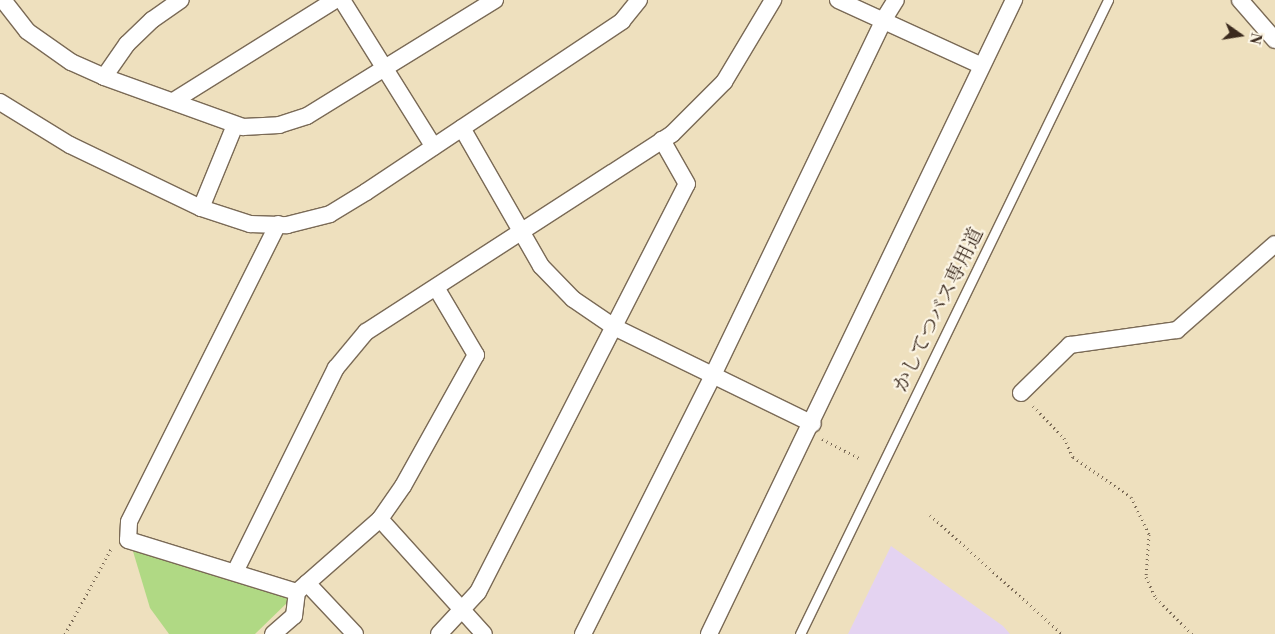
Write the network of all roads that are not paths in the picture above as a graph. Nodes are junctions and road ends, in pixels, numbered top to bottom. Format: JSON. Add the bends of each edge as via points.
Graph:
{"nodes":[{"id":1,"x":181,"y":0,"type":"edge"},
{"id":2,"x":335,"y":0,"type":"edge"},
{"id":3,"x":342,"y":0,"type":"edge"},
{"id":4,"x":495,"y":0,"type":"edge"},
{"id":5,"x":639,"y":0,"type":"edge"},
{"id":6,"x":773,"y":0,"type":"edge"},
{"id":7,"x":838,"y":0,"type":"edge"},
{"id":8,"x":896,"y":0,"type":"edge"},
{"id":9,"x":1014,"y":0,"type":"edge"},
{"id":10,"x":1108,"y":0,"type":"edge"},
{"id":11,"x":1240,"y":0,"type":"edge"},
{"id":12,"x":8,"y":2,"type":"edge"},
{"id":13,"x":884,"y":19,"type":"junction"},
{"id":14,"x":1275,"y":40,"type":"edge"},
{"id":15,"x":982,"y":66,"type":"junction"},
{"id":16,"x":386,"y":67,"type":"junction"},
{"id":17,"x":104,"y":77,"type":"junction"},
{"id":18,"x":175,"y":100,"type":"junction"},
{"id":19,"x":0,"y":102,"type":"edge"},
{"id":20,"x":235,"y":125,"type":"junction"},
{"id":21,"x":462,"y":128,"type":"junction"},
{"id":22,"x":662,"y":140,"type":"junction"},
{"id":23,"x":434,"y":147,"type":"junction"},
{"id":24,"x":201,"y":208,"type":"junction"},
{"id":25,"x":278,"y":224,"type":"junction"},
{"id":26,"x":523,"y":232,"type":"junction"},
{"id":27,"x":1275,"y":244,"type":"edge"},
{"id":28,"x":437,"y":289,"type":"junction"},
{"id":29,"x":614,"y":327,"type":"junction"},
{"id":30,"x":713,"y":375,"type":"junction"},
{"id":31,"x":1021,"y":393,"type":"road end"},
{"id":32,"x":811,"y":428,"type":"junction"},
{"id":33,"x":380,"y":520,"type":"junction"},
{"id":34,"x":235,"y":572,"type":"junction"},
{"id":35,"x":302,"y":588,"type":"junction"},
{"id":36,"x":463,"y":611,"type":"junction"},
{"id":37,"x":273,"y":634,"type":"edge"},
{"id":38,"x":355,"y":634,"type":"edge"},
{"id":39,"x":439,"y":634,"type":"edge"},
{"id":40,"x":484,"y":634,"type":"edge"},
{"id":41,"x":583,"y":634,"type":"edge"},
{"id":42,"x":709,"y":634,"type":"edge"},
{"id":43,"x":800,"y":634,"type":"edge"}],
"edges":[{"from":1,"to":17,"type":"street","via":[[133,38]]},
{"from":2,"to":18,"type":"street"},
{"from":3,"to":16,"type":"street"},
{"from":4,"to":16,"type":"street"},
{"from":5,"to":21,"type":"street","via":[[622,21]]},
{"from":6,"to":22,"type":"street","via":[[724,82]]},
{"from":7,"to":13,"type":"street"},
{"from":8,"to":13,"type":"street"},
{"from":9,"to":15,"type":"street"},
{"from":10,"to":43,"type":"lane","name":"かしてつバス専用道"},
{"from":11,"to":14,"type":"street"},
{"from":12,"to":17,"type":"street","via":[[27,31],[47,46]]},
{"from":13,"to":15,"type":"street"},
{"from":13,"to":30,"type":"street"},
{"from":15,"to":32,"type":"street"},
{"from":16,"to":20,"type":"street","via":[[307,116],[279,125]]},
{"from":16,"to":23,"type":"street"},
{"from":17,"to":18,"type":"street"},
{"from":18,"to":20,"type":"street"},
{"from":19,"to":24,"type":"street","via":[[70,145]]},
{"from":20,"to":24,"type":"street"},
{"from":21,"to":23,"type":"street"},
{"from":21,"to":26,"type":"street"},
{"from":22,"to":26,"type":"street"},
{"from":22,"to":29,"type":"street","via":[[687,184]]},
{"from":23,"to":25,"type":"street","via":[[330,214]]},
{"from":24,"to":25,"type":"street","via":[[250,224]]},
{"from":25,"to":34,"type":"street","via":[[129,522],[128,540]]},
{"from":26,"to":28,"type":"street"},
{"from":26,"to":29,"type":"street","via":[[541,266],[554,282]]},
{"from":27,"to":31,"type":"street","via":[[1177,330],[1070,345]]},
{"from":28,"to":33,"type":"street","via":[[476,355],[403,486]]},
{"from":28,"to":34,"type":"street","via":[[366,332],[336,368]]},
{"from":29,"to":30,"type":"street"},
{"from":29,"to":36,"type":"street","via":[[478,592]]},
{"from":30,"to":32,"type":"street"},
{"from":30,"to":41,"type":"street"},
{"from":32,"to":42,"type":"street"},
{"from":33,"to":35,"type":"street"},
{"from":33,"to":36,"type":"street"},
{"from":34,"to":35,"type":"street"},
{"from":35,"to":37,"type":"street","via":[[294,616]]},
{"from":35,"to":38,"type":"street"},
{"from":36,"to":39,"type":"street"},
{"from":36,"to":40,"type":"street"}]}
